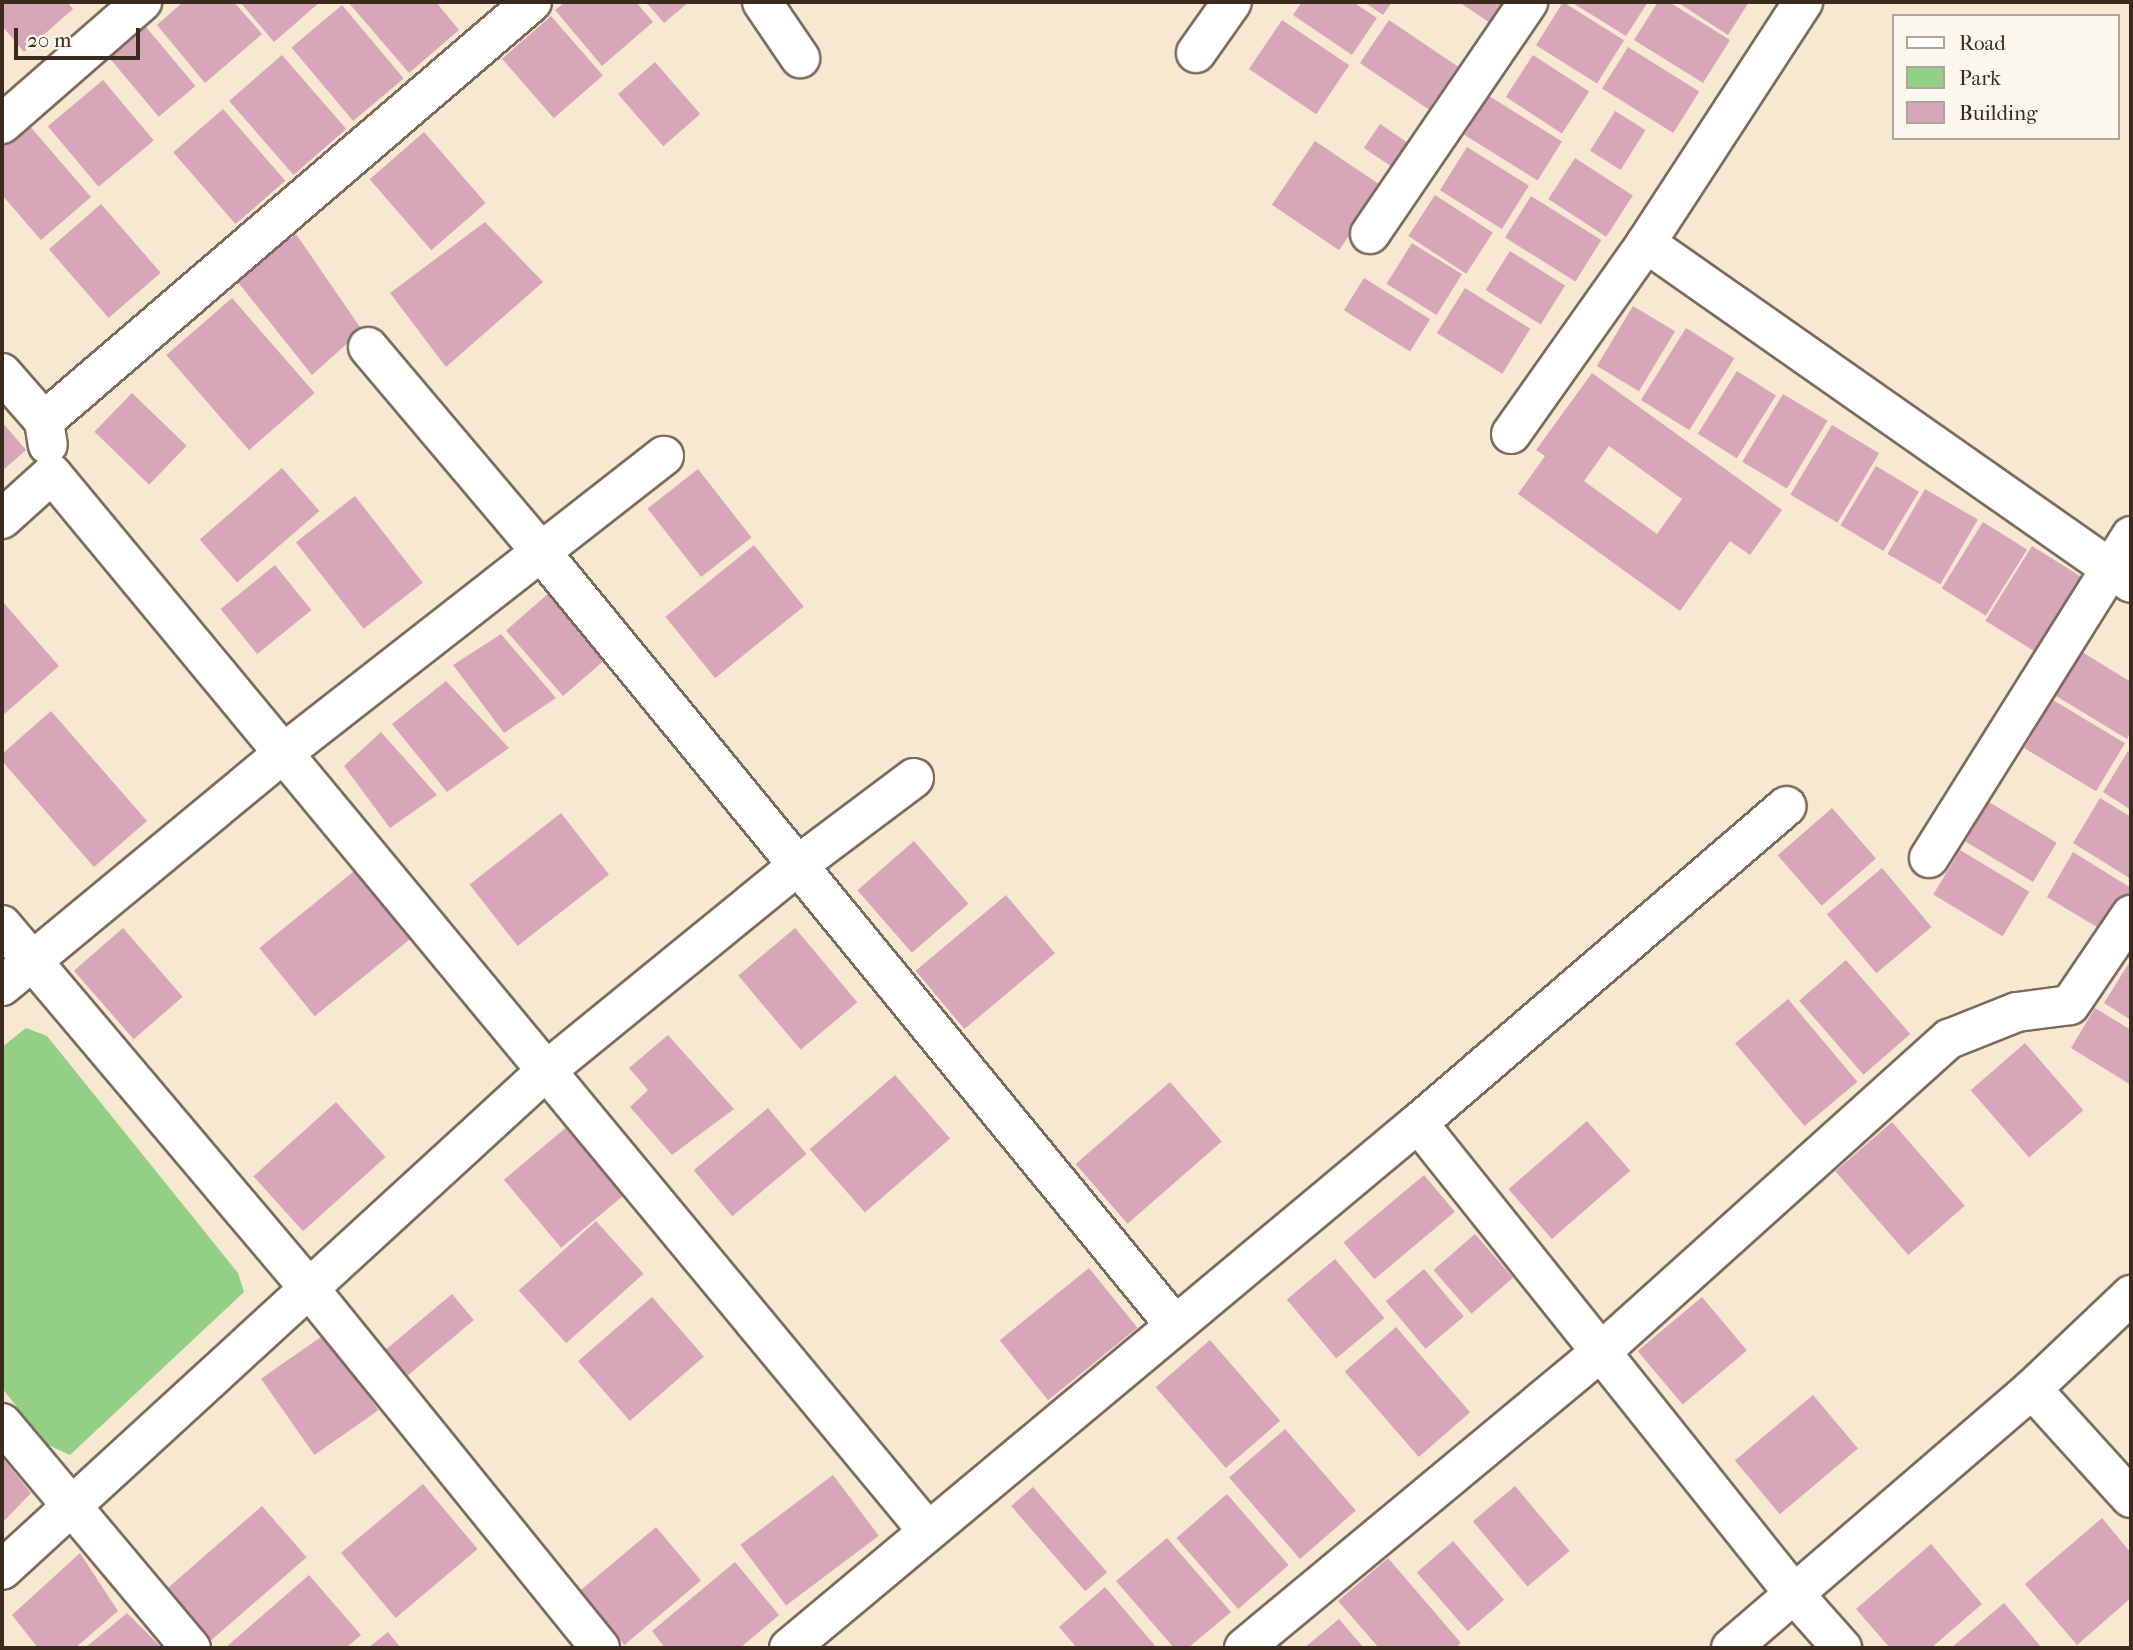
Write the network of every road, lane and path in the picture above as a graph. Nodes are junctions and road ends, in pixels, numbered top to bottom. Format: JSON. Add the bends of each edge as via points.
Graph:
{"nodes":[{"id":1,"x":142,"y":2,"type":"edge"},
{"id":2,"x":532,"y":2,"type":"edge"},
{"id":3,"x":762,"y":2,"type":"edge"},
{"id":4,"x":1232,"y":2,"type":"edge"},
{"id":5,"x":1528,"y":2,"type":"edge"},
{"id":6,"x":1803,"y":2,"type":"edge"},
{"id":7,"x":1196,"y":52,"type":"dead end"},
{"id":8,"x":800,"y":58,"type":"dead end"},
{"id":9,"x":2,"y":124,"type":"edge"},
{"id":10,"x":1370,"y":234,"type":"dead end"},
{"id":11,"x":1646,"y":243,"type":"junction"},
{"id":12,"x":368,"y":347,"type":"dead end"},
{"id":13,"x":2,"y":373,"type":"edge"},
{"id":14,"x":44,"y":421,"type":"junction"},
{"id":15,"x":1511,"y":434,"type":"dead end"},
{"id":16,"x":664,"y":456,"type":"dead end"},
{"id":17,"x":52,"y":474,"type":"junction"},
{"id":18,"x":2,"y":519,"type":"edge"},
{"id":19,"x":2131,"y":536,"type":"edge"},
{"id":20,"x":541,"y":552,"type":"junction"},
{"id":21,"x":2121,"y":576,"type":"edge"},
{"id":22,"x":281,"y":755,"type":"junction"},
{"id":23,"x":914,"y":779,"type":"dead end"},
{"id":24,"x":1787,"y":806,"type":"dead end"},
{"id":25,"x":1928,"y":858,"type":"dead end"},
{"id":26,"x":798,"y":865,"type":"junction"},
{"id":27,"x":2131,"y":915,"type":"edge"},
{"id":28,"x":2,"y":925,"type":"edge"},
{"id":29,"x":32,"y":961,"type":"junction"},
{"id":30,"x":2,"y":986,"type":"edge"},
{"id":31,"x":547,"y":1070,"type":"junction"},
{"id":32,"x":1418,"y":1123,"type":"junction"},
{"id":33,"x":308,"y":1287,"type":"junction"},
{"id":34,"x":2131,"y":1295,"type":"edge"},
{"id":35,"x":1174,"y":1324,"type":"junction"},
{"id":36,"x":1602,"y":1351,"type":"junction"},
{"id":37,"x":2032,"y":1389,"type":"junction"},
{"id":38,"x":2,"y":1423,"type":"edge"},
{"id":39,"x":2131,"y":1498,"type":"edge"},
{"id":40,"x":74,"y":1506,"type":"junction"},
{"id":41,"x":926,"y":1530,"type":"junction"},
{"id":42,"x":2,"y":1570,"type":"edge"},
{"id":43,"x":1795,"y":1595,"type":"junction"},
{"id":44,"x":191,"y":1648,"type":"edge"},
{"id":45,"x":600,"y":1648,"type":"edge"},
{"id":46,"x":789,"y":1648,"type":"edge"},
{"id":47,"x":1244,"y":1648,"type":"edge"},
{"id":48,"x":1731,"y":1648,"type":"edge"},
{"id":49,"x":1842,"y":1648,"type":"edge"}],
"edges":[{"from":1,"to":9,"type":"street"},
{"from":2,"to":14,"type":"street"},
{"from":3,"to":8,"type":"street"},
{"from":4,"to":7,"type":"street"},
{"from":5,"to":10,"type":"street"},
{"from":6,"to":11,"type":"street"},
{"from":11,"to":15,"type":"street"},
{"from":11,"to":21,"type":"street"},
{"from":12,"to":20,"type":"street"},
{"from":13,"to":14,"type":"street"},
{"from":14,"to":17,"type":"street"},
{"from":16,"to":20,"type":"street"},
{"from":17,"to":18,"type":"street"},
{"from":17,"to":22,"type":"street"},
{"from":19,"to":21,"type":"street"},
{"from":20,"to":22,"type":"street"},
{"from":20,"to":26,"type":"street"},
{"from":21,"to":25,"type":"street"},
{"from":22,"to":29,"type":"street"},
{"from":22,"to":31,"type":"street"},
{"from":23,"to":26,"type":"street"},
{"from":24,"to":32,"type":"street"},
{"from":26,"to":31,"type":"street"},
{"from":26,"to":35,"type":"street"},
{"from":27,"to":36,"type":"street","via":[[2070,1005],[2018,1012],[1949,1039]]},
{"from":28,"to":29,"type":"street"},
{"from":29,"to":30,"type":"street"},
{"from":29,"to":33,"type":"street"},
{"from":31,"to":33,"type":"street"},
{"from":31,"to":41,"type":"street"},
{"from":32,"to":35,"type":"street"},
{"from":32,"to":36,"type":"street"},
{"from":33,"to":40,"type":"street"},
{"from":33,"to":45,"type":"street"},
{"from":34,"to":37,"type":"street"},
{"from":35,"to":41,"type":"street"},
{"from":36,"to":43,"type":"street"},
{"from":36,"to":47,"type":"street"},
{"from":37,"to":39,"type":"street"},
{"from":37,"to":43,"type":"street"},
{"from":38,"to":40,"type":"street"},
{"from":40,"to":42,"type":"street"},
{"from":40,"to":44,"type":"street"},
{"from":41,"to":46,"type":"street"},
{"from":43,"to":48,"type":"street"},
{"from":43,"to":49,"type":"street"}]}
